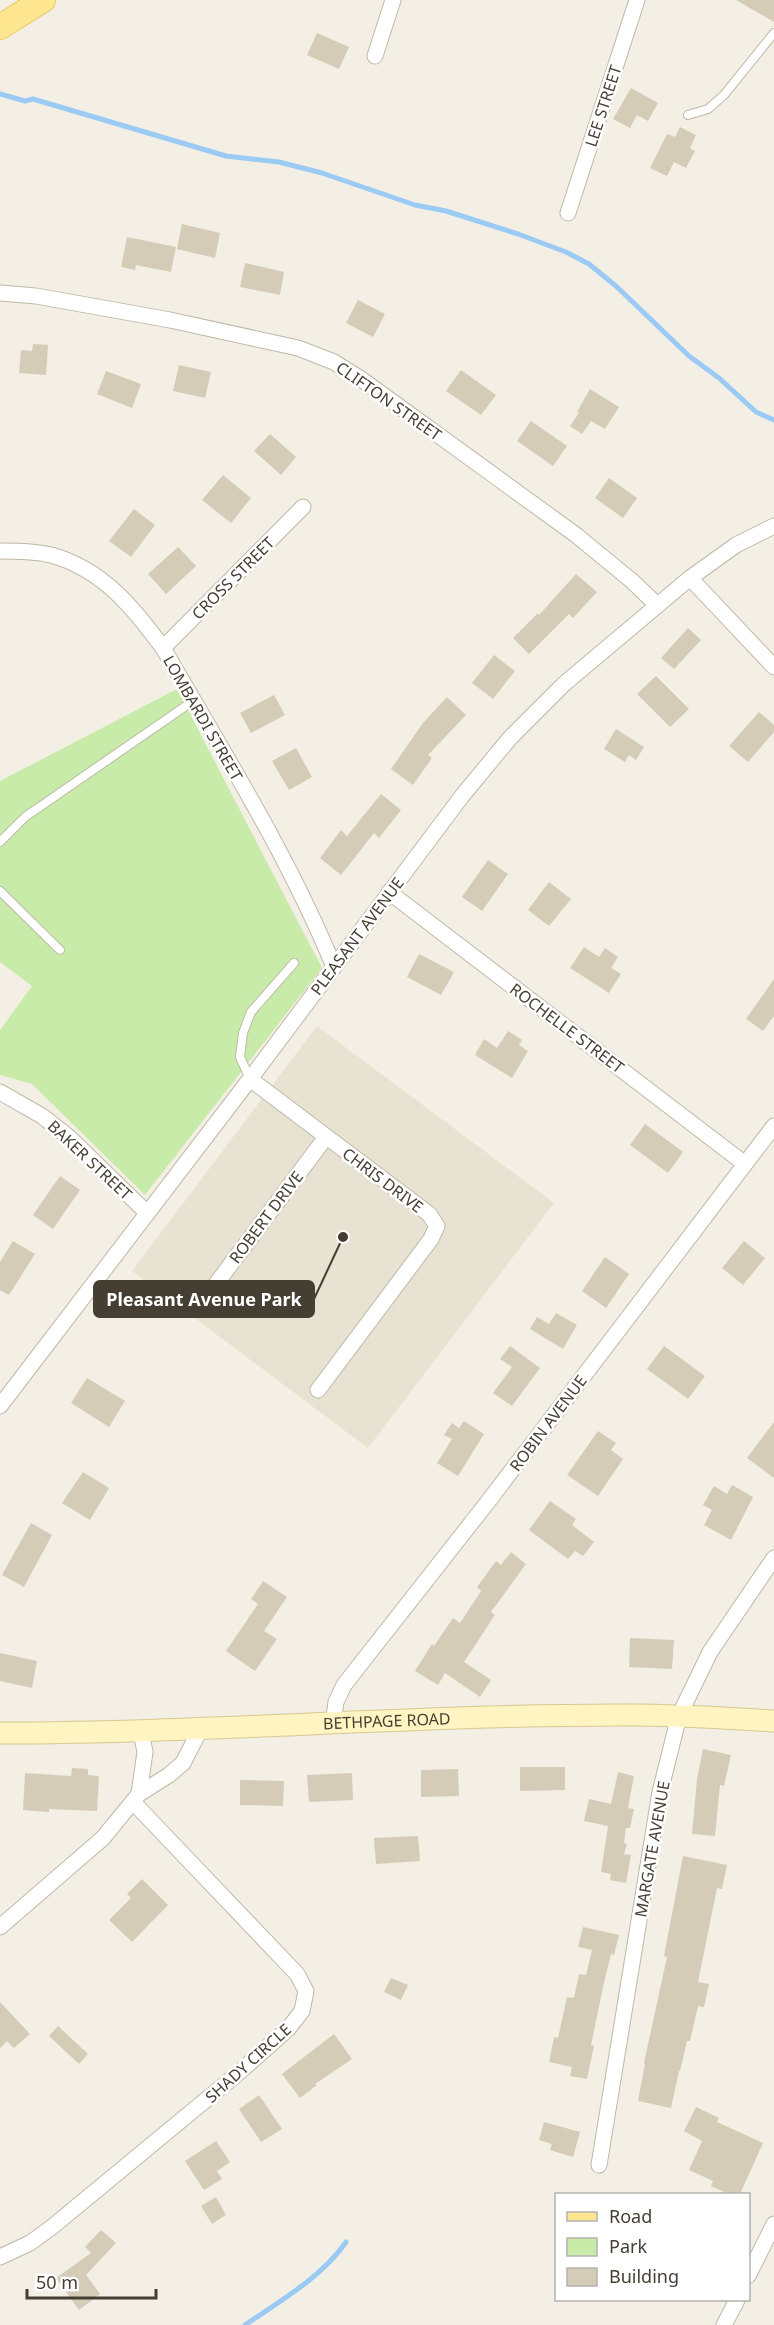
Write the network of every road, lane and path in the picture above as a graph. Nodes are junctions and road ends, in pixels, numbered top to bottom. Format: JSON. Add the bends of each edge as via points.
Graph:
{"nodes":[{"id":1,"x":43,"y":0,"type":"edge"},
{"id":2,"x":393,"y":0,"type":"edge"},
{"id":3,"x":637,"y":0,"type":"edge"},
{"id":4,"x":0,"y":27,"type":"edge"},
{"id":5,"x":774,"y":33,"type":"edge"},
{"id":6,"x":375,"y":56,"type":"dead end"},
{"id":7,"x":688,"y":115,"type":"dead end"},
{"id":8,"x":568,"y":213,"type":"dead end"},
{"id":9,"x":0,"y":293,"type":"edge"},
{"id":10,"x":303,"y":507,"type":"dead end"},
{"id":11,"x":774,"y":526,"type":"edge"},
{"id":12,"x":0,"y":551,"type":"edge"},
{"id":13,"x":690,"y":578,"type":"junction"},
{"id":14,"x":657,"y":605,"type":"junction"},
{"id":15,"x":163,"y":648,"type":"junction"},
{"id":16,"x":774,"y":667,"type":"edge"},
{"id":17,"x":193,"y":701,"type":"junction"},
{"id":18,"x":0,"y":842,"type":"edge"},
{"id":19,"x":0,"y":891,"type":"edge"},
{"id":20,"x":389,"y":892,"type":"junction"},
{"id":21,"x":60,"y":950,"type":"dead end"},
{"id":22,"x":294,"y":963,"type":"dead end"},
{"id":23,"x":334,"y":967,"type":"junction"},
{"id":24,"x":250,"y":1079,"type":"junction"},
{"id":25,"x":0,"y":1092,"type":"edge"},
{"id":26,"x":774,"y":1126,"type":"edge"},
{"id":27,"x":326,"y":1137,"type":"junction"},
{"id":28,"x":745,"y":1164,"type":"junction"},
{"id":29,"x":147,"y":1213,"type":"junction"},
{"id":30,"x":207,"y":1296,"type":"dead end"},
{"id":31,"x":318,"y":1390,"type":"dead end"},
{"id":32,"x":0,"y":1406,"type":"edge"},
{"id":33,"x":774,"y":1558,"type":"edge"},
{"id":34,"x":680,"y":1716,"type":"junction"},
{"id":35,"x":774,"y":1721,"type":"edge"},
{"id":36,"x":333,"y":1724,"type":"junction"},
{"id":37,"x":201,"y":1728,"type":"junction"},
{"id":38,"x":141,"y":1732,"type":"junction"},
{"id":39,"x":0,"y":1733,"type":"edge"},
{"id":40,"x":136,"y":1798,"type":"junction"},
{"id":41,"x":0,"y":1927,"type":"edge"},
{"id":42,"x":599,"y":2165,"type":"dead end"},
{"id":43,"x":774,"y":2224,"type":"edge"},
{"id":44,"x":0,"y":2257,"type":"edge"},
{"id":45,"x":750,"y":2272,"type":"edge"},
{"id":46,"x":736,"y":2301,"type":"edge"},
{"id":47,"x":724,"y":2325,"type":"edge"}],
"edges":[{"from":1,"to":4,"type":"main road"},
{"from":2,"to":6,"type":"street"},
{"from":3,"to":8,"type":"street","name":"LEE STREET"},
{"from":5,"to":7,"type":"lane","via":[[724,95],[708,109]]},
{"from":9,"to":14,"type":"street","name":"CLIFTON STREET","via":[[170,320],[298,348],[334,362],[576,535]]},
{"from":10,"to":15,"type":"street","name":"CROSS STREET"},
{"from":11,"to":13,"type":"street","name":"PLEASANT AVENUE"},
{"from":12,"to":15,"type":"street","name":"LOMBARDI STREET","via":[[50,555],[85,569],[117,592]]},
{"from":13,"to":14,"type":"street","name":"PLEASANT AVENUE"},
{"from":13,"to":16,"type":"street"},
{"from":14,"to":20,"type":"street","name":"PLEASANT AVENUE","via":[[564,684],[510,738]]},
{"from":15,"to":17,"type":"street","name":"LOMBARDI STREET"},
{"from":17,"to":18,"type":"lane","via":[[25,817]]},
{"from":17,"to":23,"type":"street","name":"LOMBARDI STREET","via":[[271,836]]},
{"from":19,"to":21,"type":"lane"},
{"from":20,"to":23,"type":"street","name":"PLEASANT AVENUE"},
{"from":20,"to":28,"type":"street","name":"ROCHELLE STREET"},
{"from":22,"to":24,"type":"lane","via":[[251,1012],[247,1022],[240,1057]]},
{"from":23,"to":24,"type":"street","name":"PLEASANT AVENUE"},
{"from":24,"to":27,"type":"street","name":"CHRIS DRIVE"},
{"from":24,"to":29,"type":"street","name":"PLEASANT AVENUE"},
{"from":25,"to":29,"type":"street","name":"BAKER STREET","via":[[42,1116],[70,1138]]},
{"from":26,"to":28,"type":"street","name":"ROBIN AVENUE"},
{"from":27,"to":30,"type":"street","name":"ROBERT DRIVE"},
{"from":27,"to":31,"type":"street","name":"CHRIS DRIVE","via":[[429,1214],[437,1226]]},
{"from":28,"to":36,"type":"street","name":"ROBIN AVENUE","via":[[344,1685],[336,1702]]},
{"from":29,"to":32,"type":"street","name":"PLEASANT AVENUE"},
{"from":33,"to":34,"type":"street","name":"MARGATE AVENUE","via":[[710,1652]]},
{"from":34,"to":35,"type":"street","name":"BETHPAGE ROAD"},
{"from":34,"to":36,"type":"street","name":"BETHPAGE ROAD","via":[[621,1714]]},
{"from":34,"to":42,"type":"street","name":"MARGATE AVENUE","via":[[660,1792]]},
{"from":36,"to":37,"type":"street","name":"BETHPAGE ROAD"},
{"from":37,"to":38,"type":"street","name":"BETHPAGE ROAD"},
{"from":37,"to":40,"type":"street","via":[[183,1763]]},
{"from":38,"to":39,"type":"street","name":"BETHPAGE ROAD"},
{"from":38,"to":40,"type":"street","via":[[145,1752]]},
{"from":40,"to":41,"type":"street","via":[[96,1845]]},
{"from":40,"to":44,"type":"street","name":"SHADY CIRCLE","via":[[297,1974],[306,1991],[302,2011],[288,2029],[243,2069],[52,2227]]},
{"from":43,"to":45,"type":"street"},
{"from":46,"to":47,"type":"street"}]}
